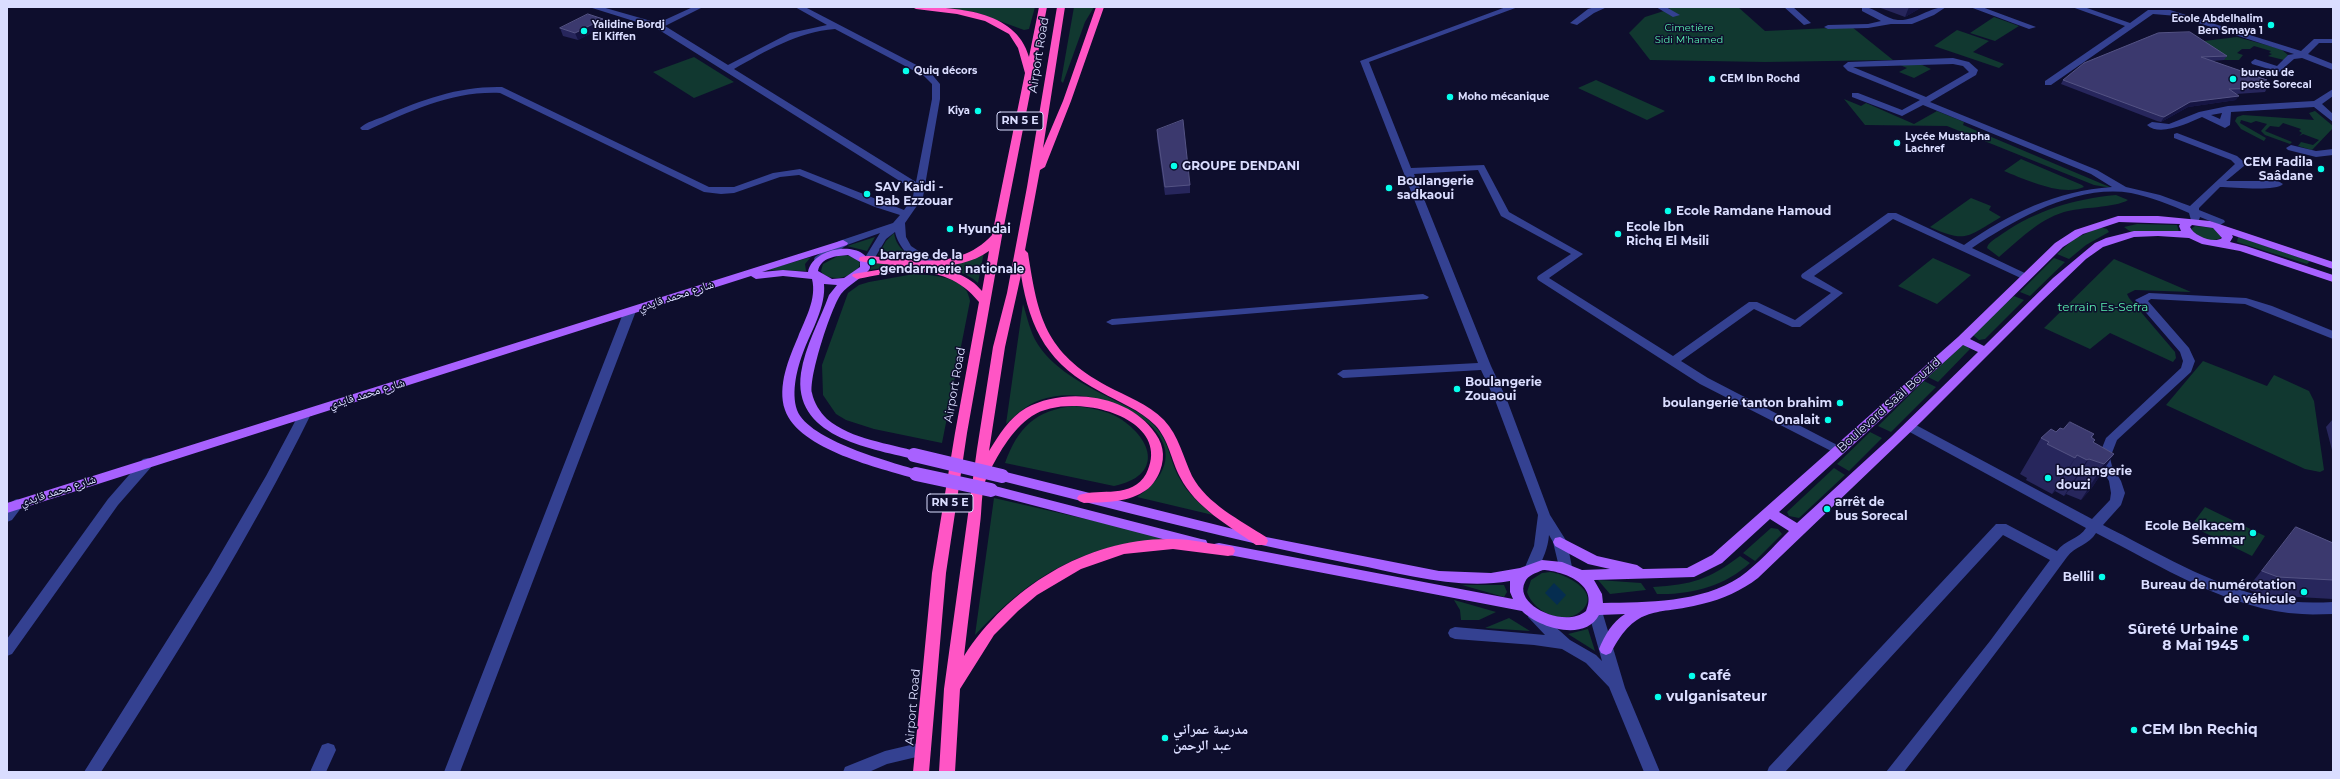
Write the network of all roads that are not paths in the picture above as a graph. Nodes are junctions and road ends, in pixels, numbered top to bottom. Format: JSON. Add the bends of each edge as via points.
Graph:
{"nodes":[{"id":1,"x":593,"y":7,"type":"edge"},
{"id":2,"x":685,"y":7,"type":"edge"},
{"id":3,"x":699,"y":7,"type":"edge"},
{"id":4,"x":799,"y":7,"type":"edge"},
{"id":5,"x":916,"y":7,"type":"edge"},
{"id":6,"x":1043,"y":7,"type":"edge"},
{"id":7,"x":1062,"y":7,"type":"edge"},
{"id":8,"x":1100,"y":7,"type":"edge"},
{"id":9,"x":1514,"y":7,"type":"edge"},
{"id":10,"x":1603,"y":7,"type":"edge"},
{"id":11,"x":1660,"y":7,"type":"edge"},
{"id":12,"x":1788,"y":7,"type":"edge"},
{"id":13,"x":1942,"y":7,"type":"edge"},
{"id":14,"x":1974,"y":7,"type":"edge"},
{"id":15,"x":2076,"y":7,"type":"edge"},
{"id":16,"x":1865,"y":9,"type":"dead end"},
{"id":17,"x":681,"y":15,"type":"junction"},
{"id":18,"x":1676,"y":15,"type":"dead end"},
{"id":19,"x":1888,"y":22,"type":"junction"},
{"id":20,"x":1574,"y":23,"type":"dead end"},
{"id":21,"x":1807,"y":23,"type":"dead end"},
{"id":22,"x":659,"y":26,"type":"junction"},
{"id":23,"x":2131,"y":26,"type":"junction"},
{"id":24,"x":837,"y":27,"type":"junction"},
{"id":25,"x":1828,"y":27,"type":"dead end"},
{"id":26,"x":2032,"y":27,"type":"dead end"},
{"id":27,"x":2333,"y":41,"type":"edge"},
{"id":28,"x":2302,"y":55,"type":"junction"},
{"id":29,"x":2255,"y":62,"type":"dead end"},
{"id":30,"x":2333,"y":67,"type":"edge"},
{"id":31,"x":729,"y":68,"type":"junction"},
{"id":32,"x":1029,"y":76,"type":"junction"},
{"id":33,"x":2048,"y":83,"type":"dead end"},
{"id":34,"x":2333,"y":92,"type":"edge"},
{"id":35,"x":1855,"y":96,"type":"dead end"},
{"id":36,"x":1925,"y":101,"type":"junction"},
{"id":37,"x":2316,"y":104,"type":"junction"},
{"id":38,"x":2228,"y":110,"type":"junction"},
{"id":39,"x":2202,"y":114,"type":"junction"},
{"id":40,"x":2192,"y":118,"type":"junction"},
{"id":41,"x":2333,"y":119,"type":"edge"},
{"id":42,"x":364,"y":128,"type":"dead end"},
{"id":43,"x":2169,"y":130,"type":"junction"},
{"id":44,"x":2186,"y":132,"type":"junction"},
{"id":45,"x":2177,"y":136,"type":"junction"},
{"id":46,"x":2204,"y":145,"type":"junction"},
{"id":47,"x":2291,"y":148,"type":"dead end"},
{"id":48,"x":2333,"y":152,"type":"edge"},
{"id":49,"x":1410,"y":171,"type":"junction"},
{"id":50,"x":2217,"y":184,"type":"junction"},
{"id":51,"x":2278,"y":184,"type":"dead end"},
{"id":52,"x":1032,"y":187,"type":"junction"},
{"id":53,"x":918,"y":188,"type":"junction"},
{"id":54,"x":2123,"y":189,"type":"junction"},
{"id":55,"x":2206,"y":195,"type":"junction"},
{"id":56,"x":907,"y":214,"type":"junction"},
{"id":57,"x":2193,"y":215,"type":"junction"},
{"id":58,"x":2215,"y":221,"type":"junction"},
{"id":59,"x":2106,"y":222,"type":"junction"},
{"id":60,"x":900,"y":223,"type":"junction"},
{"id":61,"x":997,"y":236,"type":"junction"},
{"id":62,"x":2126,"y":236,"type":"junction"},
{"id":63,"x":2194,"y":236,"type":"junction"},
{"id":64,"x":2214,"y":242,"type":"junction"},
{"id":65,"x":1022,"y":243,"type":"junction"},
{"id":66,"x":843,"y":248,"type":"junction"},
{"id":67,"x":1966,"y":248,"type":"junction"},
{"id":68,"x":823,"y":256,"type":"junction"},
{"id":69,"x":798,"y":257,"type":"junction"},
{"id":70,"x":866,"y":261,"type":"junction"},
{"id":71,"x":930,"y":262,"type":"junction"},
{"id":72,"x":2333,"y":266,"type":"edge"},
{"id":73,"x":816,"y":277,"type":"junction"},
{"id":74,"x":2025,"y":277,"type":"junction"},
{"id":75,"x":854,"y":278,"type":"junction"},
{"id":76,"x":727,"y":279,"type":"junction"},
{"id":77,"x":2333,"y":280,"type":"edge"},
{"id":78,"x":1423,"y":297,"type":"dead end"},
{"id":79,"x":985,"y":302,"type":"junction"},
{"id":80,"x":630,"y":312,"type":"junction"},
{"id":81,"x":1112,"y":322,"type":"dead end"},
{"id":82,"x":2333,"y":335,"type":"edge"},
{"id":83,"x":1962,"y":340,"type":"junction"},
{"id":84,"x":1986,"y":350,"type":"junction"},
{"id":85,"x":1674,"y":361,"type":"junction"},
{"id":86,"x":1485,"y":366,"type":"junction"},
{"id":87,"x":1343,"y":374,"type":"dead end"},
{"id":88,"x":305,"y":414,"type":"junction"},
{"id":89,"x":1910,"y":427,"type":"junction"},
{"id":90,"x":1839,"y":451,"type":"junction"},
{"id":91,"x":148,"y":462,"type":"junction"},
{"id":92,"x":978,"y":482,"type":"junction"},
{"id":93,"x":1084,"y":498,"type":"junction"},
{"id":94,"x":12,"y":506,"type":"edge"},
{"id":95,"x":1769,"y":512,"type":"junction"},
{"id":96,"x":1544,"y":515,"type":"junction"},
{"id":97,"x":7,"y":517,"type":"edge"},
{"id":98,"x":2094,"y":526,"type":"junction"},
{"id":99,"x":1798,"y":530,"type":"junction"},
{"id":100,"x":1261,"y":541,"type":"junction"},
{"id":101,"x":1560,"y":542,"type":"junction"},
{"id":102,"x":1228,"y":551,"type":"junction"},
{"id":103,"x":2059,"y":558,"type":"junction"},
{"id":104,"x":1565,"y":567,"type":"junction"},
{"id":105,"x":1528,"y":570,"type":"junction"},
{"id":106,"x":1674,"y":574,"type":"junction"},
{"id":107,"x":1580,"y":575,"type":"junction"},
{"id":108,"x":1523,"y":606,"type":"junction"},
{"id":109,"x":1655,"y":607,"type":"junction"},
{"id":110,"x":2333,"y":608,"type":"edge"},
{"id":111,"x":1595,"y":610,"type":"junction"},
{"id":112,"x":1535,"y":616,"type":"junction"},
{"id":113,"x":1455,"y":634,"type":"dead end"},
{"id":114,"x":1565,"y":644,"type":"junction"},
{"id":115,"x":1606,"y":649,"type":"junction"},
{"id":116,"x":7,"y":650,"type":"edge"},
{"id":117,"x":1617,"y":688,"type":"junction"},
{"id":118,"x":952,"y":689,"type":"junction"},
{"id":119,"x":923,"y":749,"type":"junction"},
{"id":120,"x":328,"y":750,"type":"dead end"},
{"id":121,"x":92,"y":772,"type":"edge"},
{"id":122,"x":318,"y":772,"type":"edge"},
{"id":123,"x":452,"y":772,"type":"edge"},
{"id":124,"x":851,"y":772,"type":"edge"},
{"id":125,"x":921,"y":772,"type":"edge"},
{"id":126,"x":947,"y":772,"type":"edge"},
{"id":127,"x":1652,"y":772,"type":"edge"},
{"id":128,"x":1775,"y":772,"type":"edge"},
{"id":129,"x":1894,"y":772,"type":"edge"}],
"edges":[{"from":1,"to":22,"type":"street"},
{"from":2,"to":17,"type":"street"},
{"from":3,"to":17,"type":"street"},
{"from":4,"to":24,"type":"street"},
{"from":5,"to":32,"type":"highway","via":[[973,14],[1010,31],[1019,40]]},
{"from":6,"to":32,"type":"highway","name":"Airport Road","number":"RN 5 E"},
{"from":7,"to":52,"type":"highway","name":"Airport Road","number":"RN 5 E"},
{"from":8,"to":52,"type":"highway","via":[[1067,101]]},
{"from":9,"to":49,"type":"street","via":[[1364,61]]},
{"from":10,"to":20,"type":"street","via":[[1591,11]]},
{"from":11,"to":18,"type":"street"},
{"from":12,"to":21,"type":"street"},
{"from":13,"to":19,"type":"street","via":[[1919,20],[1901,24]]},
{"from":14,"to":26,"type":"street"},
{"from":15,"to":23,"type":"street"},
{"from":16,"to":19,"type":"street"},
{"from":17,"to":22,"type":"street"},
{"from":19,"to":25,"type":"street","via":[[1868,26]]},
{"from":22,"to":31,"type":"street"},
{"from":23,"to":28,"type":"street","via":[[2151,12],[2176,13]]},
{"from":23,"to":33,"type":"street"},
{"from":24,"to":31,"type":"street","via":[[810,28],[795,33]]},
{"from":24,"to":53,"type":"street","via":[[927,74],[936,84],[936,99]]},
{"from":27,"to":28,"type":"street","via":[[2317,41]]},
{"from":28,"to":29,"type":"street","via":[[2291,57],[2279,69]]},
{"from":28,"to":30,"type":"street"},
{"from":31,"to":53,"type":"street"},
{"from":32,"to":61,"type":"highway","name":"Airport Road","number":"RN 5 E"},
{"from":34,"to":37,"type":"street"},
{"from":35,"to":36,"type":"street","via":[[1900,113]]},
{"from":36,"to":36,"type":"street","via":[[1851,69],[1848,66],[1953,61],[1966,64],[1974,70],[1973,73]]},
{"from":36,"to":54,"type":"street","via":[[2094,172]]},
{"from":37,"to":38,"type":"street"},
{"from":37,"to":41,"type":"street"},
{"from":38,"to":39,"type":"street"},
{"from":38,"to":39,"type":"street","via":[[2225,125]]},
{"from":39,"to":40,"type":"street"},
{"from":40,"to":43,"type":"street"},
{"from":40,"to":44,"type":"street"},
{"from":42,"to":56,"type":"street","via":[[456,92],[502,90],[706,190],[720,192],[749,188],[779,174],[789,171],[800,172]]},
{"from":43,"to":44,"type":"street"},
{"from":43,"to":45,"type":"street"},
{"from":44,"to":45,"type":"street","via":[[2186,136]]},
{"from":44,"to":46,"type":"street"},
{"from":45,"to":46,"type":"street"},
{"from":46,"to":50,"type":"street","via":[[2234,158],[2241,164]]},
{"from":47,"to":48,"type":"street","via":[[2316,154]]},
{"from":49,"to":85,"type":"street","via":[[1481,167],[1505,214],[1578,254],[1542,278]]},
{"from":49,"to":86,"type":"street"},
{"from":50,"to":51,"type":"street"},
{"from":50,"to":55,"type":"street"},
{"from":52,"to":65,"type":"highway","name":"Airport Road","number":"RN 5 E"},
{"from":53,"to":56,"type":"street","via":[[918,198]]},
{"from":54,"to":57,"type":"street","via":[[2145,193],[2181,206]]},
{"from":54,"to":67,"type":"street","via":[[2047,201],[2008,220]]},
{"from":55,"to":57,"type":"street"},
{"from":55,"to":58,"type":"street","via":[[2207,208]]},
{"from":56,"to":60,"type":"street"},
{"from":57,"to":58,"type":"main road","name":"Boulevard Saâl Bouzid"},
{"from":57,"to":59,"type":"main road","name":"Boulevard Saâl Bouzid"},
{"from":57,"to":63,"type":"main road","via":[[2186,223],[2185,229]]},
{"from":58,"to":64,"type":"main road","via":[[2228,237],[2225,242]]},
{"from":58,"to":72,"type":"main road","name":"Boulevard Saâl Bouzid"},
{"from":59,"to":62,"type":"main road"},
{"from":59,"to":74,"type":"main road","name":"Boulevard Saâl Bouzid","via":[[2079,232],[2059,245]]},
{"from":60,"to":66,"type":"street"},
{"from":60,"to":70,"type":"street","via":[[882,237]]},
{"from":60,"to":71,"type":"street","via":[[900,237],[908,250]]},
{"from":61,"to":71,"type":"highway","via":[[981,251],[967,258]]},
{"from":61,"to":79,"type":"highway","name":"Airport Road","number":"RN 5 E"},
{"from":62,"to":63,"type":"main road","via":[[2161,233]]},
{"from":62,"to":84,"type":"main road","via":[[2100,244],[2086,254]]},
{"from":63,"to":64,"type":"main road"},
{"from":64,"to":77,"type":"main road","via":[[2248,250]]},
{"from":65,"to":92,"type":"highway","name":"Airport Road","number":"RN 5 E","via":[[998,346]]},
{"from":65,"to":100,"type":"highway","via":[[1032,313],[1047,344],[1059,359],[1075,373],[1142,410],[1160,423],[1171,437],[1186,477],[1197,494],[1214,509]]},
{"from":66,"to":68,"type":"main road"},
{"from":66,"to":69,"type":"main road"},
{"from":66,"to":70,"type":"main road"},
{"from":67,"to":74,"type":"street"},
{"from":67,"to":85,"type":"street","via":[[1892,215],[1806,276],[1838,293],[1796,324],[1753,304]]},
{"from":68,"to":69,"type":"main road"},
{"from":68,"to":73,"type":"main road","via":[[813,268]]},
{"from":69,"to":76,"type":"main road"},
{"from":70,"to":71,"type":"highway"},
{"from":70,"to":75,"type":"main road","via":[[862,272]]},
{"from":73,"to":75,"type":"main road","via":[[828,282]]},
{"from":73,"to":76,"type":"main road","via":[[783,273]]},
{"from":73,"to":102,"type":"main road","bridge":true,"via":[[820,292],[794,362],[790,381],[793,414],[809,432],[858,457],[916,474],[991,490]]},
{"from":74,"to":83,"type":"main road","name":"Boulevard Saâl Bouzid"},
{"from":75,"to":79,"type":"highway","via":[[906,269],[940,271],[964,279],[978,291]]},
{"from":75,"to":93,"type":"main road","bridge":true,"via":[[835,294],[807,373],[806,393],[816,416],[837,432],[865,443]]},
{"from":76,"to":80,"type":"main road","name":"شارع محمد قايدي"},
{"from":78,"to":81,"type":"street"},
{"from":79,"to":119,"type":"highway","name":"Airport Road","number":"RN 5 E","via":[[961,433],[940,573]]},
{"from":80,"to":88,"type":"main road","name":"شارع محمد قايدي"},
{"from":80,"to":123,"type":"street"},
{"from":82,"to":98,"type":"street","via":[[2246,301],[2149,296],[2141,300],[2185,351],[2189,361],[2187,368],[2112,438],[2104,458],[2118,493],[2116,502]]},
{"from":83,"to":84,"type":"main road"},
{"from":83,"to":90,"type":"main road","name":"Boulevard Saâl Bouzid"},
{"from":84,"to":89,"type":"main road"},
{"from":85,"to":90,"type":"street","via":[[1704,381]]},
{"from":86,"to":87,"type":"street"},
{"from":86,"to":96,"type":"street","via":[[1501,400]]},
{"from":88,"to":91,"type":"main road","name":"شارع محمد قايدي"},
{"from":88,"to":121,"type":"street","via":[[282,462],[236,540],[146,690]]},
{"from":89,"to":98,"type":"street"},
{"from":89,"to":99,"type":"main road"},
{"from":90,"to":95,"type":"main road","name":"Boulevard Saâl Bouzid"},
{"from":91,"to":94,"type":"main road","name":"شارع محمد قايدي"},
{"from":91,"to":116,"type":"street","via":[[113,502]]},
{"from":92,"to":93,"type":"highway","via":[[1012,426],[1029,412],[1048,403],[1071,400],[1098,403],[1122,412],[1142,425],[1158,449],[1158,464],[1148,482],[1136,491],[1116,496]]},
{"from":92,"to":118,"type":"highway","name":"Airport Road","number":"RN 5 E"},
{"from":93,"to":100,"type":"main road"},
{"from":94,"to":97,"type":"street"},
{"from":95,"to":99,"type":"main road"},
{"from":95,"to":106,"type":"main road","name":"Boulevard Saâl Bouzid","via":[[1717,559],[1689,572]]},
{"from":96,"to":101,"type":"street"},
{"from":96,"to":105,"type":"street","via":[[1541,546]]},
{"from":98,"to":103,"type":"street","via":[[2087,537],[2067,546]]},
{"from":98,"to":110,"type":"street","via":[[2250,600],[2307,610]]},
{"from":99,"to":109,"type":"main road","via":[[1748,580],[1732,589],[1711,596]]},
{"from":100,"to":105,"type":"main road","via":[[1462,579],[1496,579]]},
{"from":101,"to":104,"type":"street"},
{"from":101,"to":106,"type":"main road","via":[[1593,560],[1633,569]]},
{"from":102,"to":108,"type":"main road"},
{"from":102,"to":118,"type":"highway","via":[[1174,544],[1134,547],[1094,558],[1057,576],[1025,596],[996,624],[977,648]]},
{"from":103,"to":128,"type":"street","via":[[2001,528]]},
{"from":103,"to":129,"type":"street","via":[[1995,645]]},
{"from":104,"to":105,"type":"main road","via":[[1554,565]]},
{"from":104,"to":107,"type":"main road"},
{"from":105,"to":108,"type":"main road","via":[[1519,578],[1516,591]]},
{"from":106,"to":107,"type":"main road","name":"Boulevard Saâl Bouzid"},
{"from":107,"to":111,"type":"main road","via":[[1594,592],[1597,604]]},
{"from":108,"to":112,"type":"main road"},
{"from":109,"to":111,"type":"main road"},
{"from":109,"to":115,"type":"main road","via":[[1628,618],[1618,626]]},
{"from":111,"to":112,"type":"main road","via":[[1580,623],[1570,625],[1558,625]]},
{"from":111,"to":115,"type":"street"},
{"from":112,"to":114,"type":"street"},
{"from":113,"to":114,"type":"street","via":[[1534,639]]},
{"from":114,"to":117,"type":"street","via":[[1591,659]]},
{"from":115,"to":117,"type":"street"},
{"from":117,"to":127,"type":"street"},
{"from":118,"to":126,"type":"highway","name":"Airport Road","number":"RN 5 E"},
{"from":119,"to":124,"type":"street","via":[[885,758]]},
{"from":119,"to":125,"type":"highway","name":"Airport Road","number":"RN 5 E"},
{"from":120,"to":122,"type":"street"}]}
